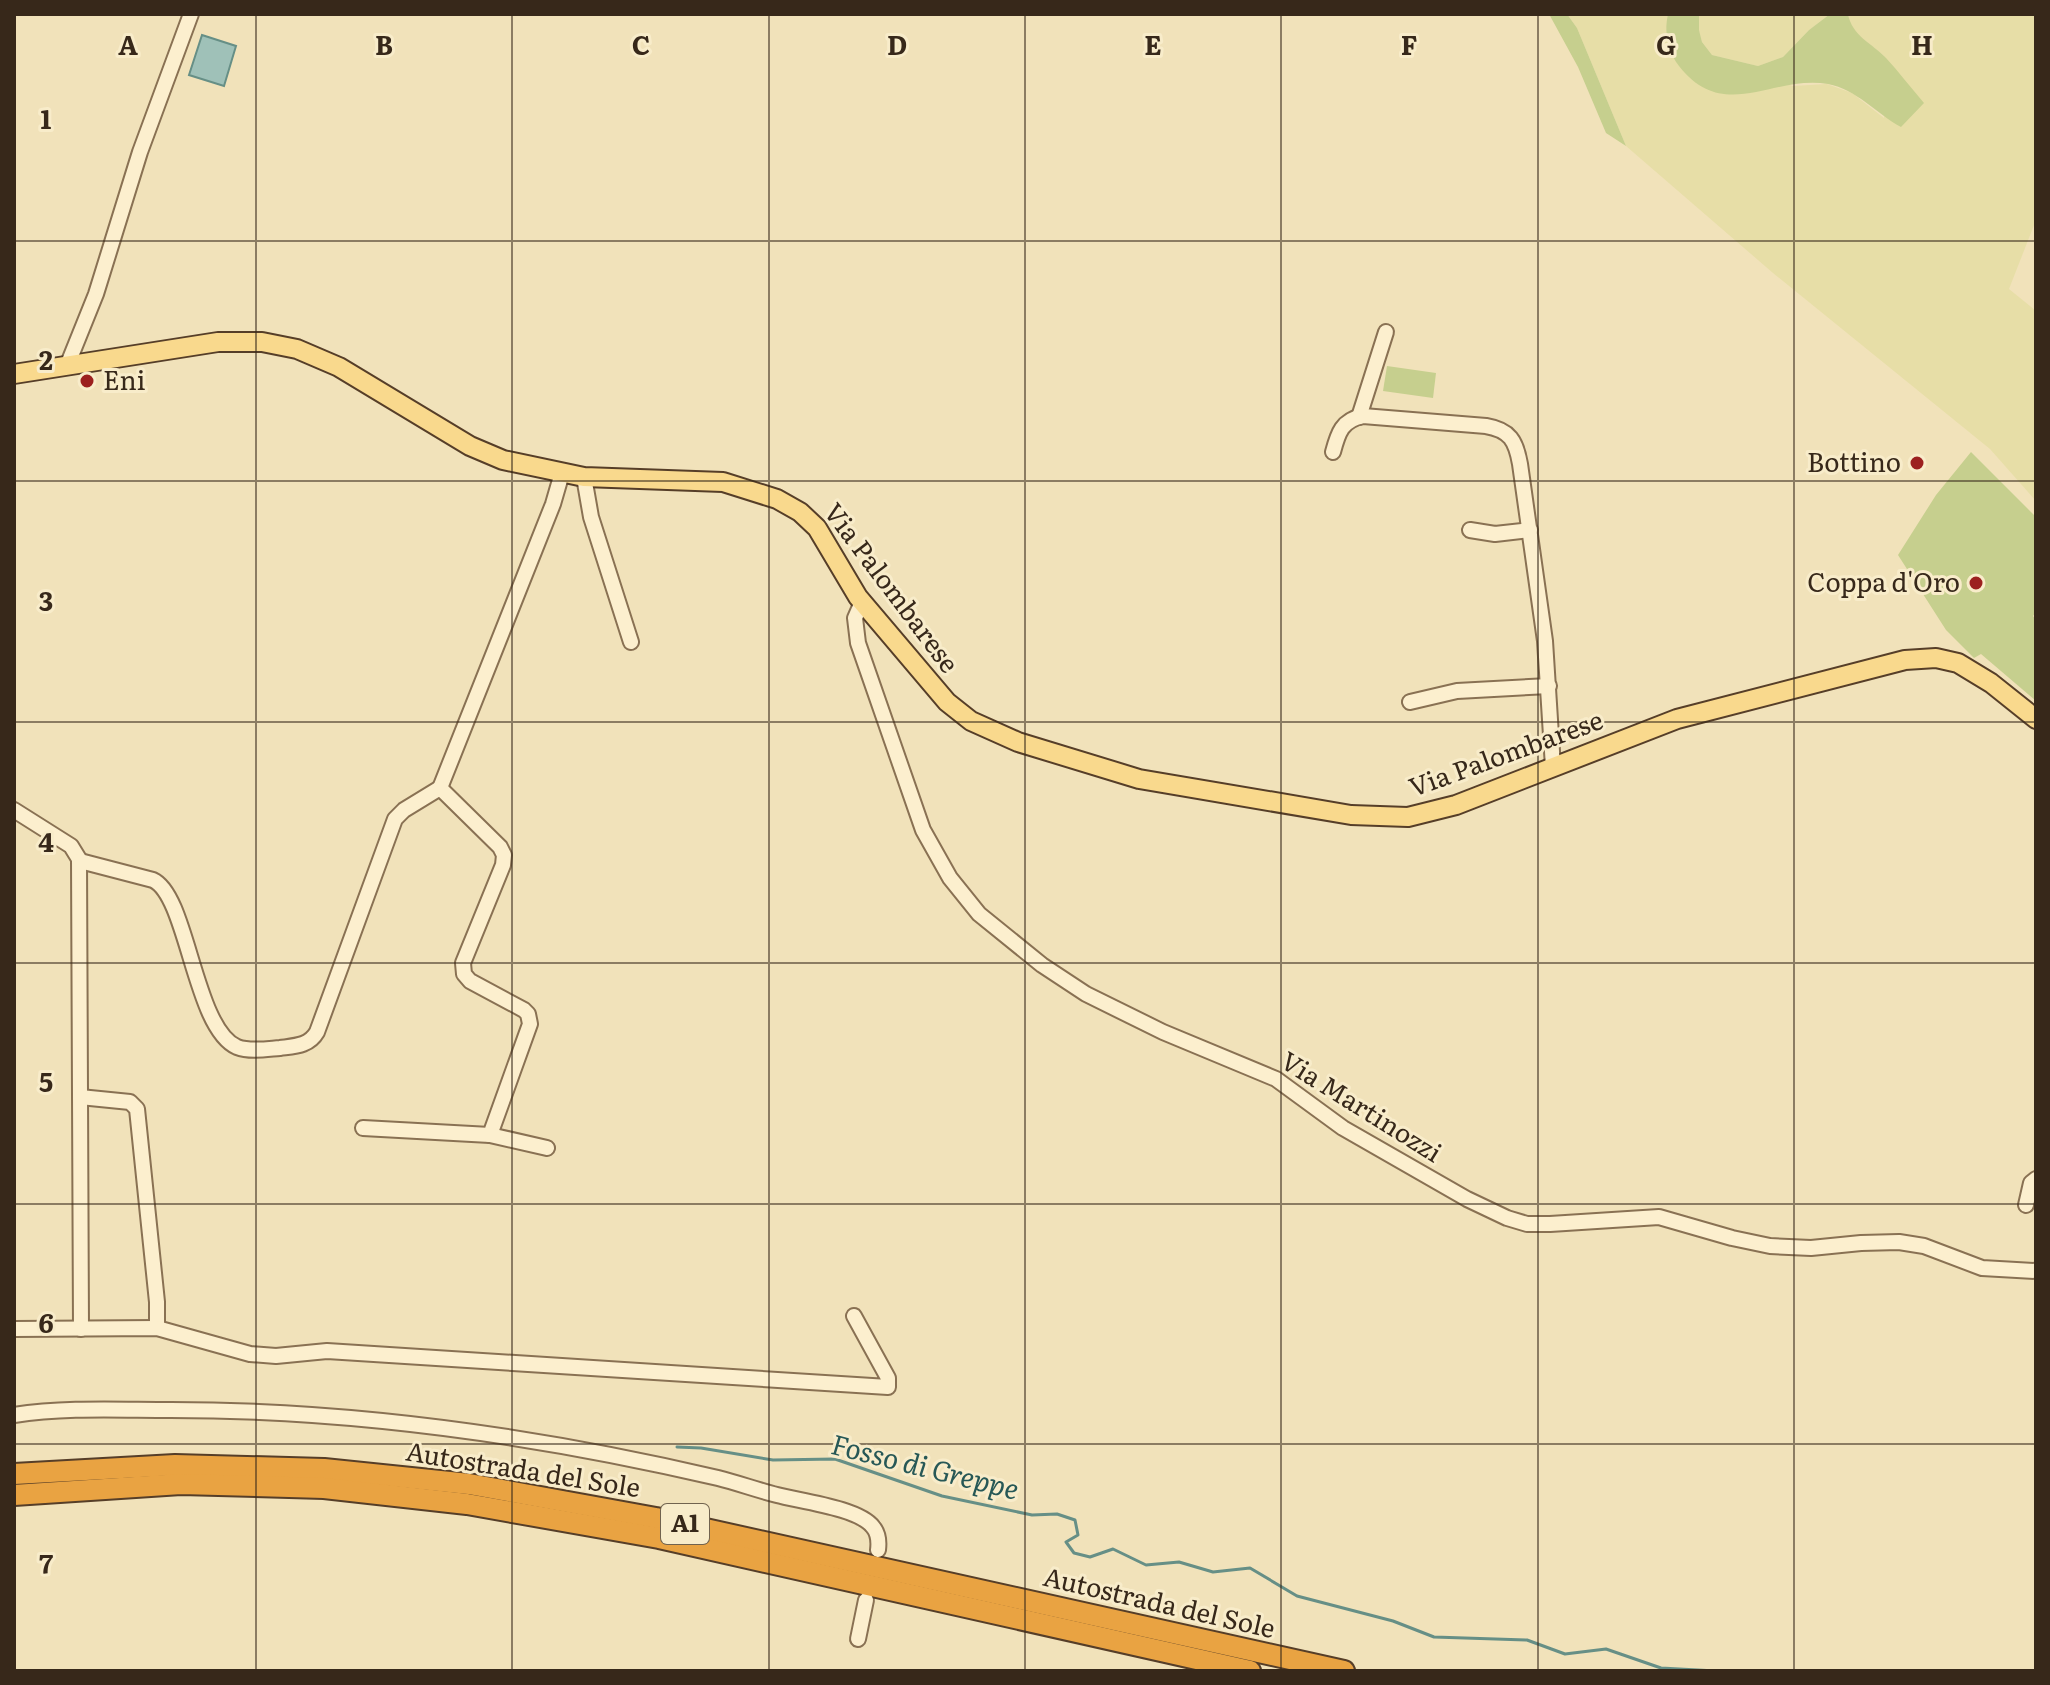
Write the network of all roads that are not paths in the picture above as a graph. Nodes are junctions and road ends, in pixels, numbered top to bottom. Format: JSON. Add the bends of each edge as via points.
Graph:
{"nodes":[{"id":1,"x":191,"y":14,"type":"edge"},
{"id":2,"x":1386,"y":332,"type":"dead end"},
{"id":3,"x":67,"y":366,"type":"junction"},
{"id":4,"x":14,"y":374,"type":"edge"},
{"id":5,"x":1359,"y":417,"type":"junction"},
{"id":6,"x":1333,"y":452,"type":"dead end"},
{"id":7,"x":562,"y":473,"type":"junction"},
{"id":8,"x":584,"y":477,"type":"junction"},
{"id":9,"x":1470,"y":530,"type":"dead end"},
{"id":10,"x":1530,"y":530,"type":"junction"},
{"id":11,"x":862,"y":602,"type":"junction"},
{"id":12,"x":631,"y":642,"type":"dead end"},
{"id":13,"x":1549,"y":686,"type":"junction"},
{"id":14,"x":1410,"y":702,"type":"dead end"},
{"id":15,"x":2036,"y":719,"type":"edge"},
{"id":16,"x":1553,"y":767,"type":"junction"},
{"id":17,"x":440,"y":788,"type":"junction"},
{"id":18,"x":14,"y":810,"type":"edge"},
{"id":19,"x":80,"y":861,"type":"junction"},
{"id":20,"x":80,"y":1097,"type":"junction"},
{"id":21,"x":363,"y":1128,"type":"dead end"},
{"id":22,"x":490,"y":1135,"type":"junction"},
{"id":23,"x":547,"y":1148,"type":"dead end"},
{"id":24,"x":2036,"y":1179,"type":"edge"},
{"id":25,"x":2026,"y":1205,"type":"dead end"},
{"id":26,"x":2036,"y":1271,"type":"edge"},
{"id":27,"x":854,"y":1316,"type":"dead end"},
{"id":28,"x":157,"y":1328,"type":"junction"},
{"id":29,"x":14,"y":1329,"type":"edge"},
{"id":30,"x":81,"y":1329,"type":"junction"},
{"id":31,"x":14,"y":1415,"type":"edge"},
{"id":32,"x":14,"y":1474,"type":"edge"},
{"id":33,"x":14,"y":1495,"type":"edge"},
{"id":34,"x":878,"y":1550,"type":"dead end"},
{"id":35,"x":866,"y":1600,"type":"dead end"},
{"id":36,"x":858,"y":1639,"type":"dead end"},
{"id":37,"x":1250,"y":1671,"type":"edge"},
{"id":38,"x":1344,"y":1671,"type":"edge"}],
"edges":[{"from":1,"to":3,"type":"street"},
{"from":2,"to":5,"type":"street"},
{"from":3,"to":4,"type":"main road","name":"Via Palombarese"},
{"from":3,"to":7,"type":"main road","name":"Via Palombarese","via":[[218,342],[283,345],[339,367],[479,451]]},
{"from":5,"to":6,"type":"street","via":[[1343,426]]},
{"from":5,"to":10,"type":"street","via":[[1486,426],[1507,433],[1518,451]]},
{"from":7,"to":8,"type":"main road","name":"Via Palombarese"},
{"from":7,"to":17,"type":"street"},
{"from":8,"to":11,"type":"main road","name":"Via Palombarese","via":[[712,481],[772,496],[814,525]]},
{"from":8,"to":12,"type":"street","via":[[589,510]]},
{"from":9,"to":10,"type":"street"},
{"from":10,"to":13,"type":"street"},
{"from":11,"to":16,"type":"main road","name":"Via Palombarese","via":[[965,717],[1018,742],[1139,779],[1395,818],[1441,810]]},
{"from":11,"to":26,"type":"street","name":"Via Martinozzi","via":[[854,620],[858,643],[933,849],[979,914],[1091,997],[1276,1079],[1361,1139],[1515,1221],[1545,1225],[1659,1217],[1770,1246],[1899,1242],[1982,1268]]},
{"from":13,"to":14,"type":"street","via":[[1457,691]]},
{"from":13,"to":16,"type":"street"},
{"from":15,"to":16,"type":"main road","name":"Via Palombarese","via":[[1964,666],[1915,658],[1687,716]]},
{"from":17,"to":19,"type":"street","via":[[395,819],[317,1032],[297,1046],[247,1049],[229,1041],[212,1016],[164,888],[153,880]]},
{"from":17,"to":22,"type":"street","via":[[504,855],[463,963],[464,974],[524,1010],[530,1020]]},
{"from":18,"to":19,"type":"street","via":[[71,846]]},
{"from":19,"to":20,"type":"street"},
{"from":20,"to":28,"type":"street","via":[[130,1102],[139,1112]]},
{"from":20,"to":30,"type":"street"},
{"from":21,"to":22,"type":"street"},
{"from":22,"to":23,"type":"street"},
{"from":24,"to":25,"type":"street"},
{"from":27,"to":28,"type":"street","via":[[888,1387],[333,1351],[260,1355]]},
{"from":28,"to":30,"type":"street"},
{"from":29,"to":30,"type":"street"},
{"from":31,"to":34,"type":"street","via":[[60,1408],[252,1410],[494,1435],[815,1502],[871,1525]]},
{"from":32,"to":38,"type":"highway","name":"Autostrada del Sole","number":"A1","via":[[205,1466],[324,1469],[469,1484],[656,1518]]},
{"from":33,"to":37,"type":"highway","name":"Autostrada del Sole","number":"A1","via":[[181,1484],[324,1488],[467,1504],[659,1538]]},
{"from":35,"to":36,"type":"street"}]}
